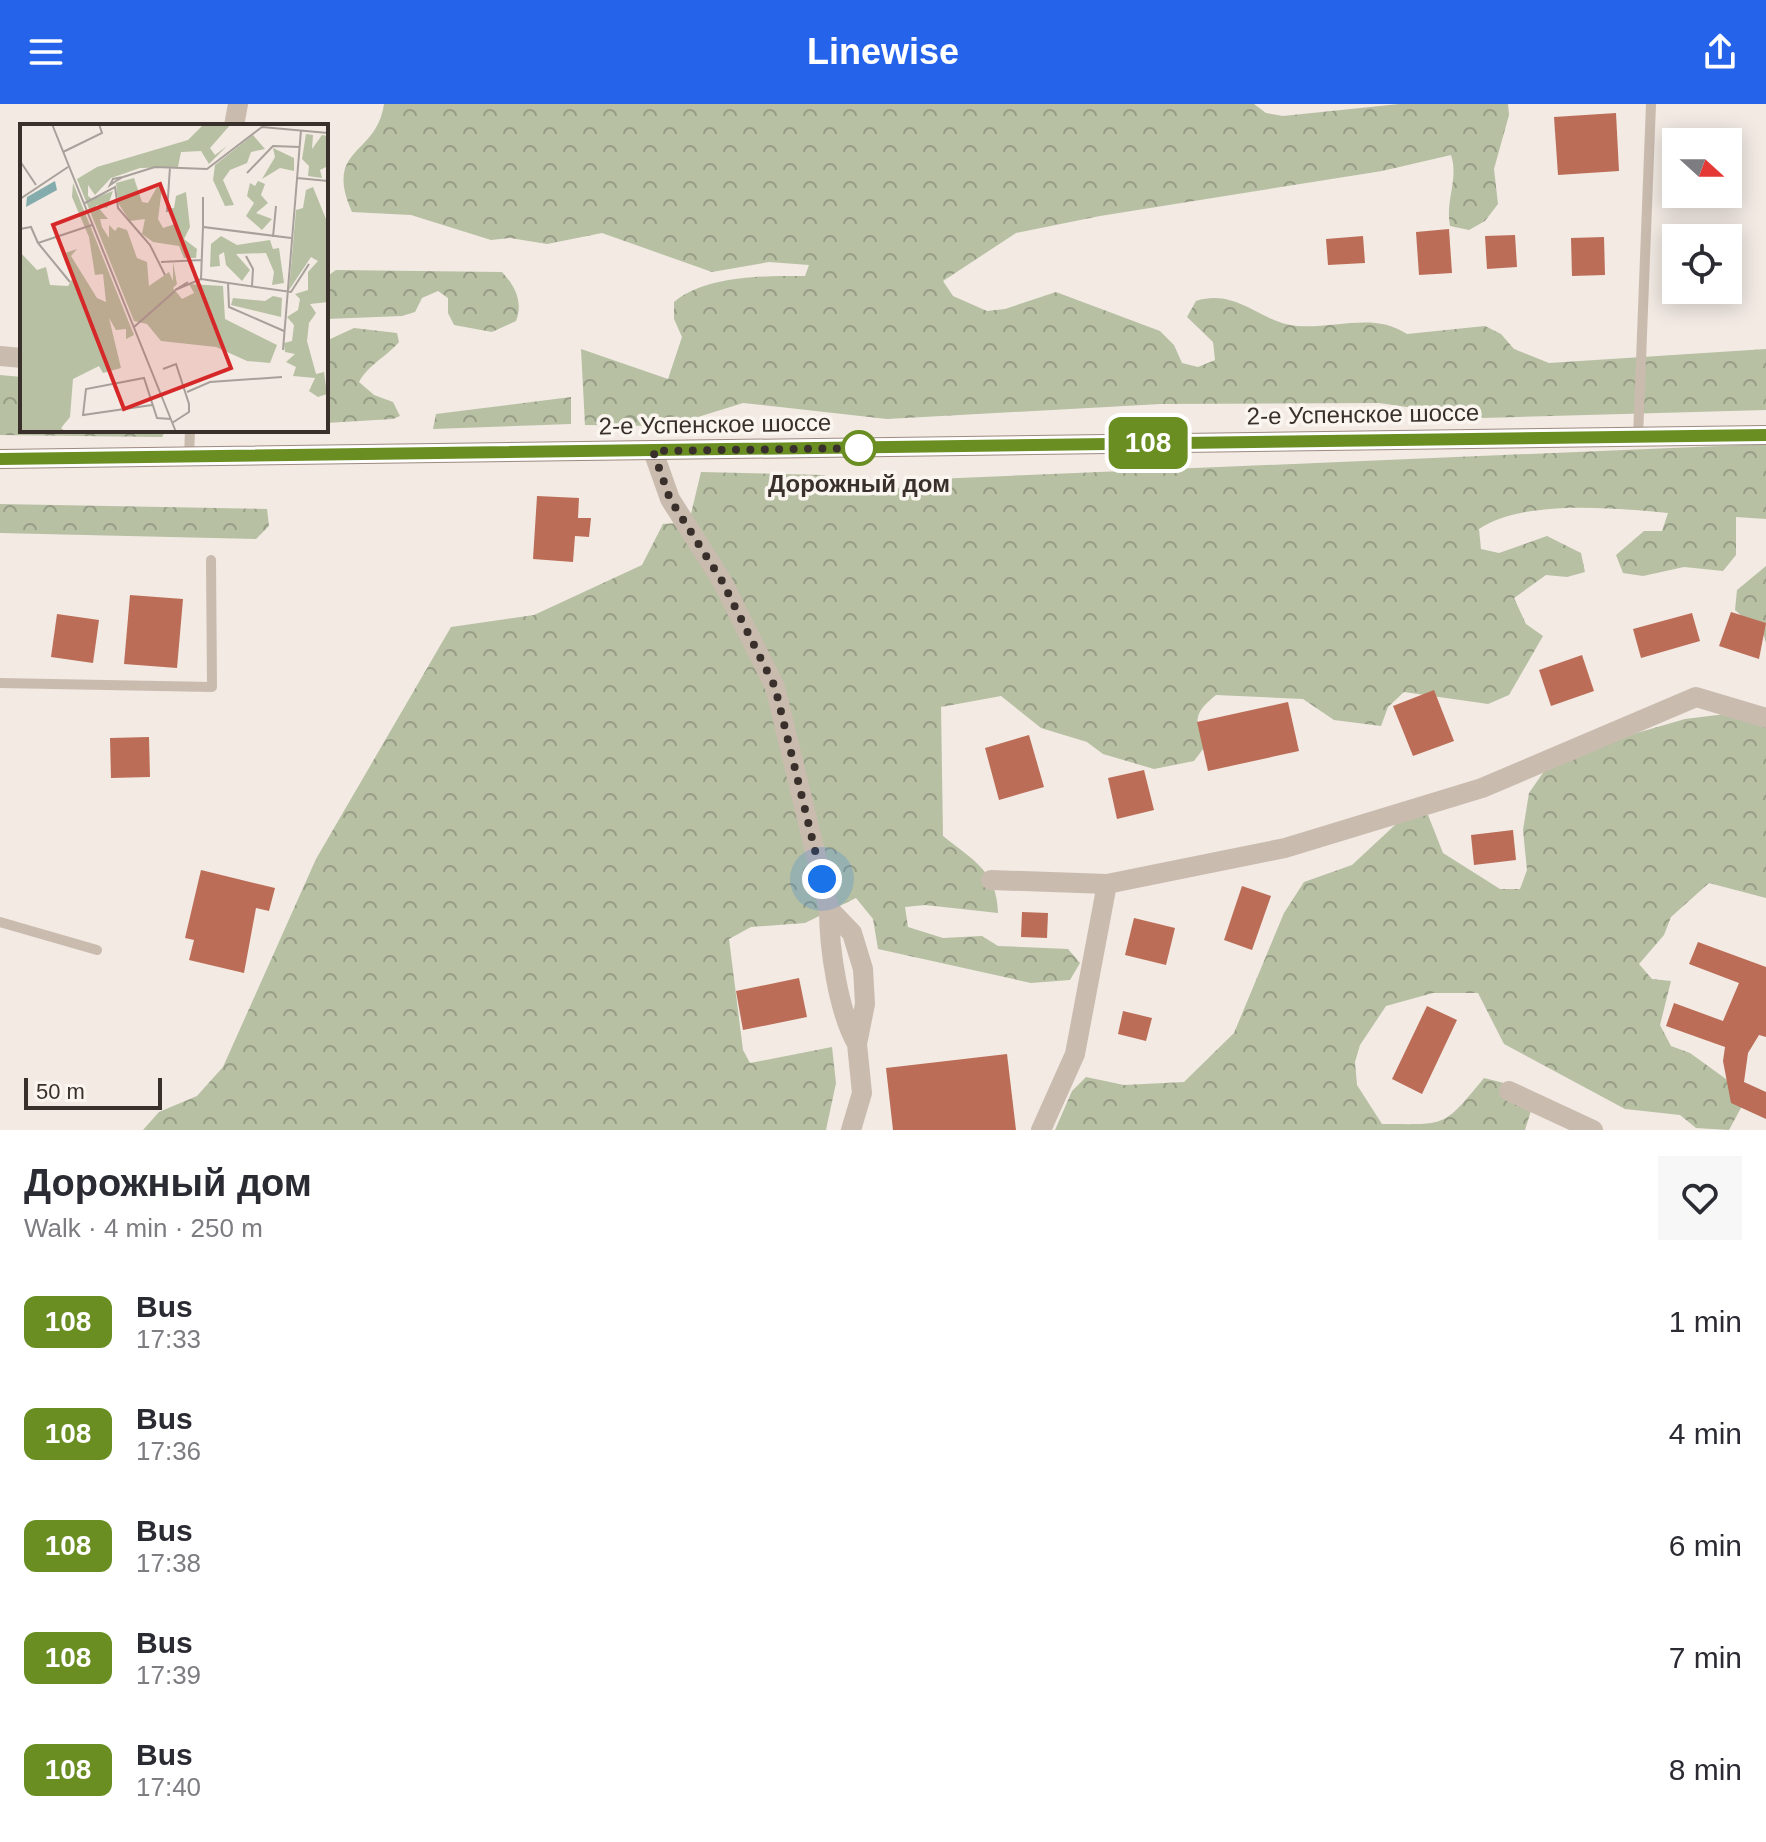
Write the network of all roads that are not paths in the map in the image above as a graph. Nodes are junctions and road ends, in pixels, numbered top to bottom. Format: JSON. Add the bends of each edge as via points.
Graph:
{"nodes":[{"id":1,"x":238,"y":104,"type":"edge"},
{"id":2,"x":1651,"y":104,"type":"edge"},
{"id":3,"x":234,"y":124,"type":"edge"},
{"id":4,"x":0,"y":356,"type":"edge"},
{"id":5,"x":20,"y":358,"type":"edge"},
{"id":6,"x":190,"y":432,"type":"edge"},
{"id":7,"x":1766,"y":435,"type":"edge"},
{"id":8,"x":1638,"y":437,"type":"junction"},
{"id":9,"x":653,"y":451,"type":"junction"},
{"id":10,"x":189,"y":458,"type":"junction"},
{"id":11,"x":0,"y":459,"type":"edge"},
{"id":12,"x":211,"y":560,"type":"dead end"},
{"id":13,"x":0,"y":683,"type":"edge"},
{"id":14,"x":1766,"y":718,"type":"edge"},
{"id":15,"x":991,"y":880,"type":"dead end"},
{"id":16,"x":1107,"y":884,"type":"junction"},
{"id":17,"x":0,"y":922,"type":"edge"},
{"id":18,"x":97,"y":950,"type":"dead end"},
{"id":19,"x":1509,"y":1091,"type":"dead end"},
{"id":20,"x":851,"y":1130,"type":"edge"},
{"id":21,"x":1041,"y":1130,"type":"edge"},
{"id":22,"x":1593,"y":1130,"type":"edge"}],
"edges":[{"from":1,"to":3,"type":"street"},
{"from":2,"to":8,"type":"lane"},
{"from":4,"to":5,"type":"street"},
{"from":6,"to":10,"type":"lane"},
{"from":7,"to":8,"type":"main road","name":"2-е Успенское шоссе"},
{"from":8,"to":9,"type":"main road","name":"2-е Успенское шоссе"},
{"from":9,"to":10,"type":"main road","name":"2-е Успенское шоссе"},
{"from":9,"to":20,"type":"street","via":[[670,499],[722,581],[775,687],[829,909],[852,933],[863,969],[865,1004],[857,1044],[862,1093]]},
{"from":10,"to":11,"type":"main road","name":"2-е Успенское шоссе"},
{"from":12,"to":13,"type":"lane","via":[[212,687]]},
{"from":14,"to":16,"type":"street","via":[[1696,697],[1482,788],[1285,848]]},
{"from":15,"to":16,"type":"street"},
{"from":16,"to":21,"type":"street","via":[[1075,1054]]},
{"from":17,"to":18,"type":"lane"},
{"from":19,"to":22,"type":"street"}]}
